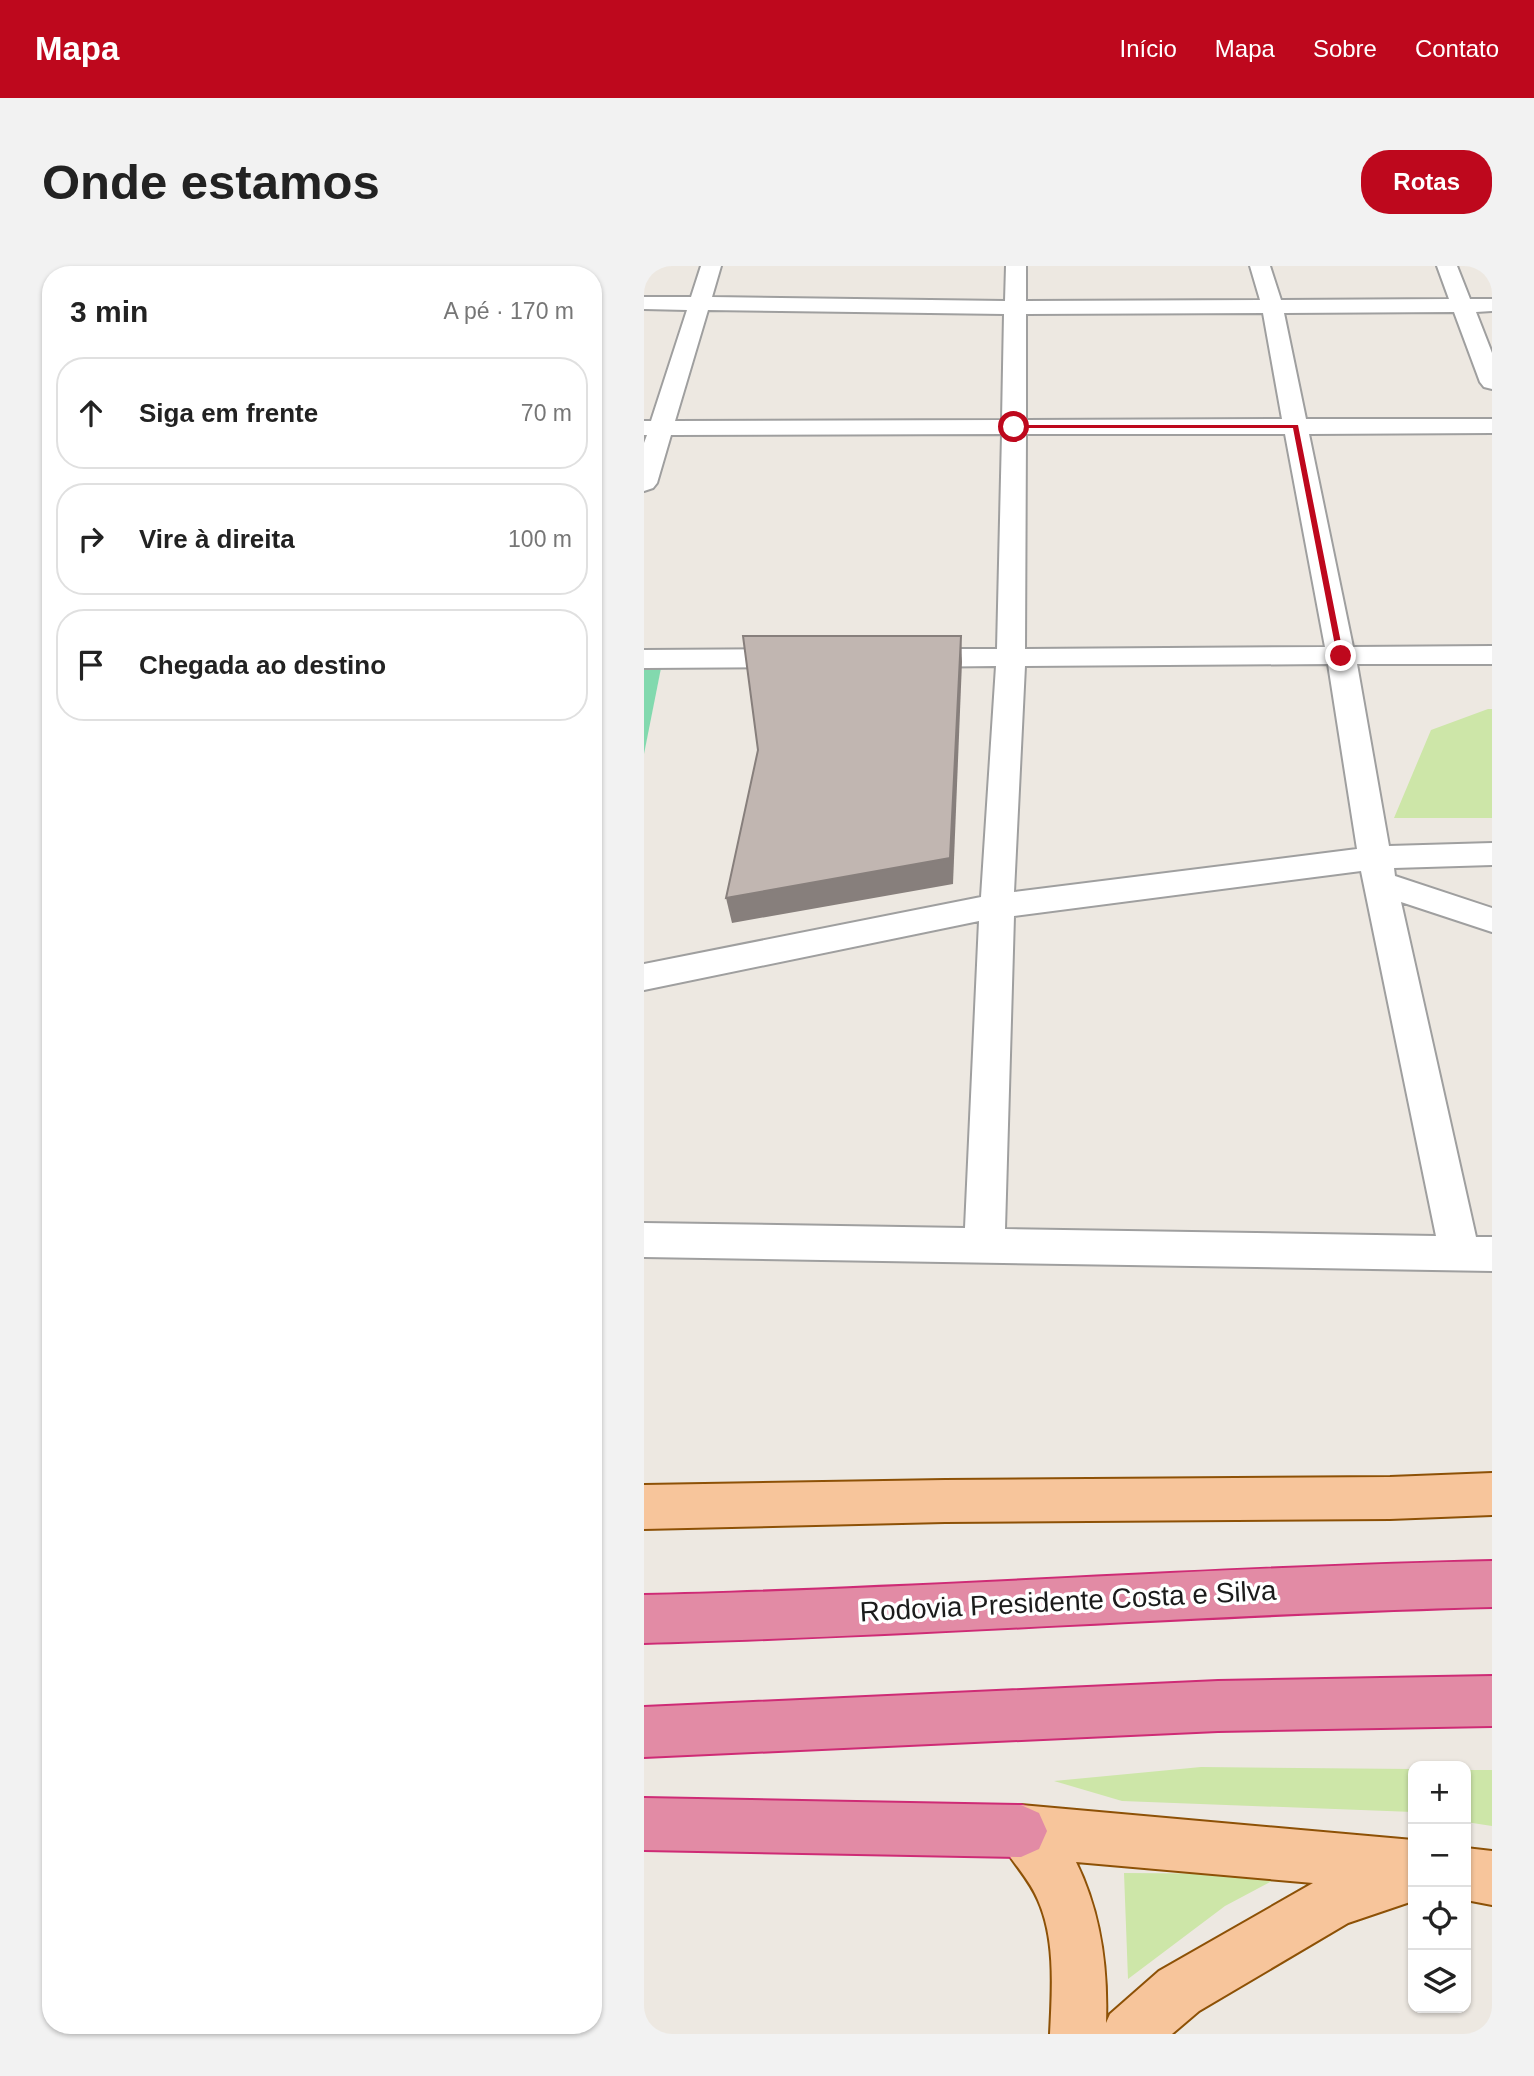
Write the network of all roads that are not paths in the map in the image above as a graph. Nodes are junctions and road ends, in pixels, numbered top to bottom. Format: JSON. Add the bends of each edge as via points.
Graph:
{"nodes":[{"id":1,"x":710,"y":266,"type":"edge"},
{"id":2,"x":1016,"y":266,"type":"edge"},
{"id":3,"x":1261,"y":266,"type":"edge"},
{"id":4,"x":1447,"y":266,"type":"edge"},
{"id":5,"x":700,"y":302,"type":"junction"},
{"id":6,"x":644,"y":303,"type":"edge"},
{"id":7,"x":1272,"y":305,"type":"junction"},
{"id":8,"x":1462,"y":305,"type":"junction"},
{"id":9,"x":1492,"y":305,"type":"edge"},
{"id":10,"x":1015,"y":308,"type":"junction"},
{"id":11,"x":1492,"y":382,"type":"edge"},
{"id":12,"x":1296,"y":426,"type":"junction"},
{"id":13,"x":1492,"y":426,"type":"edge"},
{"id":14,"x":1014,"y":427,"type":"junction"},
{"id":15,"x":653,"y":428,"type":"edge"},
{"id":16,"x":644,"y":483,"type":"edge"},
{"id":17,"x":1492,"y":655,"type":"edge"},
{"id":18,"x":1341,"y":656,"type":"junction"},
{"id":19,"x":1011,"y":657,"type":"junction"},
{"id":20,"x":821,"y":658,"type":"edge"},
{"id":21,"x":889,"y":658,"type":"edge"},
{"id":22,"x":644,"y":659,"type":"edge"},
{"id":23,"x":1492,"y":854,"type":"edge"},
{"id":24,"x":1377,"y":871,"type":"junction"},
{"id":25,"x":996,"y":906,"type":"junction"},
{"id":26,"x":1492,"y":920,"type":"edge"},
{"id":27,"x":644,"y":977,"type":"edge"},
{"id":28,"x":644,"y":1240,"type":"edge"},
{"id":29,"x":985,"y":1246,"type":"junction"},
{"id":30,"x":1476,"y":1254,"type":"edge"},
{"id":31,"x":1492,"y":1494,"type":"edge"},
{"id":32,"x":644,"y":1507,"type":"edge"},
{"id":33,"x":1492,"y":1584,"type":"edge"},
{"id":34,"x":644,"y":1619,"type":"edge"},
{"id":35,"x":1492,"y":1701,"type":"edge"},
{"id":36,"x":644,"y":1732,"type":"edge"},
{"id":37,"x":644,"y":1824,"type":"edge"},
{"id":38,"x":1021,"y":1831,"type":"junction"},
{"id":39,"x":1408,"y":1866,"type":"edge"},
{"id":40,"x":1471,"y":1875,"type":"edge"},
{"id":41,"x":1408,"y":1877,"type":"edge"},
{"id":42,"x":1492,"y":1878,"type":"edge"},
{"id":43,"x":1078,"y":2034,"type":"edge"},
{"id":44,"x":1130,"y":2034,"type":"edge"}],
"edges":[{"from":1,"to":5,"type":"street"},
{"from":2,"to":10,"type":"street"},
{"from":3,"to":7,"type":"street"},
{"from":4,"to":8,"type":"street"},
{"from":5,"to":6,"type":"street"},
{"from":5,"to":10,"type":"street"},
{"from":5,"to":15,"type":"street"},
{"from":7,"to":8,"type":"street"},
{"from":7,"to":10,"type":"street"},
{"from":7,"to":12,"type":"street"},
{"from":8,"to":9,"type":"street"},
{"from":8,"to":11,"type":"street"},
{"from":10,"to":14,"type":"street"},
{"from":12,"to":13,"type":"street"},
{"from":12,"to":14,"type":"street"},
{"from":12,"to":18,"type":"street"},
{"from":14,"to":15,"type":"street"},
{"from":14,"to":19,"type":"street"},
{"from":15,"to":16,"type":"street"},
{"from":17,"to":18,"type":"street"},
{"from":18,"to":19,"type":"street"},
{"from":18,"to":24,"type":"street"},
{"from":19,"to":21,"type":"street"},
{"from":19,"to":25,"type":"street"},
{"from":20,"to":22,"type":"street"},
{"from":23,"to":24,"type":"street"},
{"from":24,"to":25,"type":"street"},
{"from":24,"to":26,"type":"street"},
{"from":24,"to":30,"type":"street"},
{"from":25,"to":27,"type":"street"},
{"from":25,"to":29,"type":"street"},
{"from":28,"to":29,"type":"street"},
{"from":29,"to":30,"type":"street"},
{"from":31,"to":32,"type":"main road"},
{"from":33,"to":34,"type":"highway","name":"Rodovia Presidente Costa e Silva","via":[[1350,1586],[784,1617]]},
{"from":35,"to":36,"type":"highway","via":[[1218,1706]]},
{"from":37,"to":38,"type":"highway"},
{"from":38,"to":39,"type":"main road"},
{"from":38,"to":43,"type":"main road","via":[[1060,1887],[1071,1919],[1080,1990]]},
{"from":40,"to":42,"type":"main road"},
{"from":41,"to":44,"type":"main road","via":[[1336,1900],[1179,1991]]}]}
